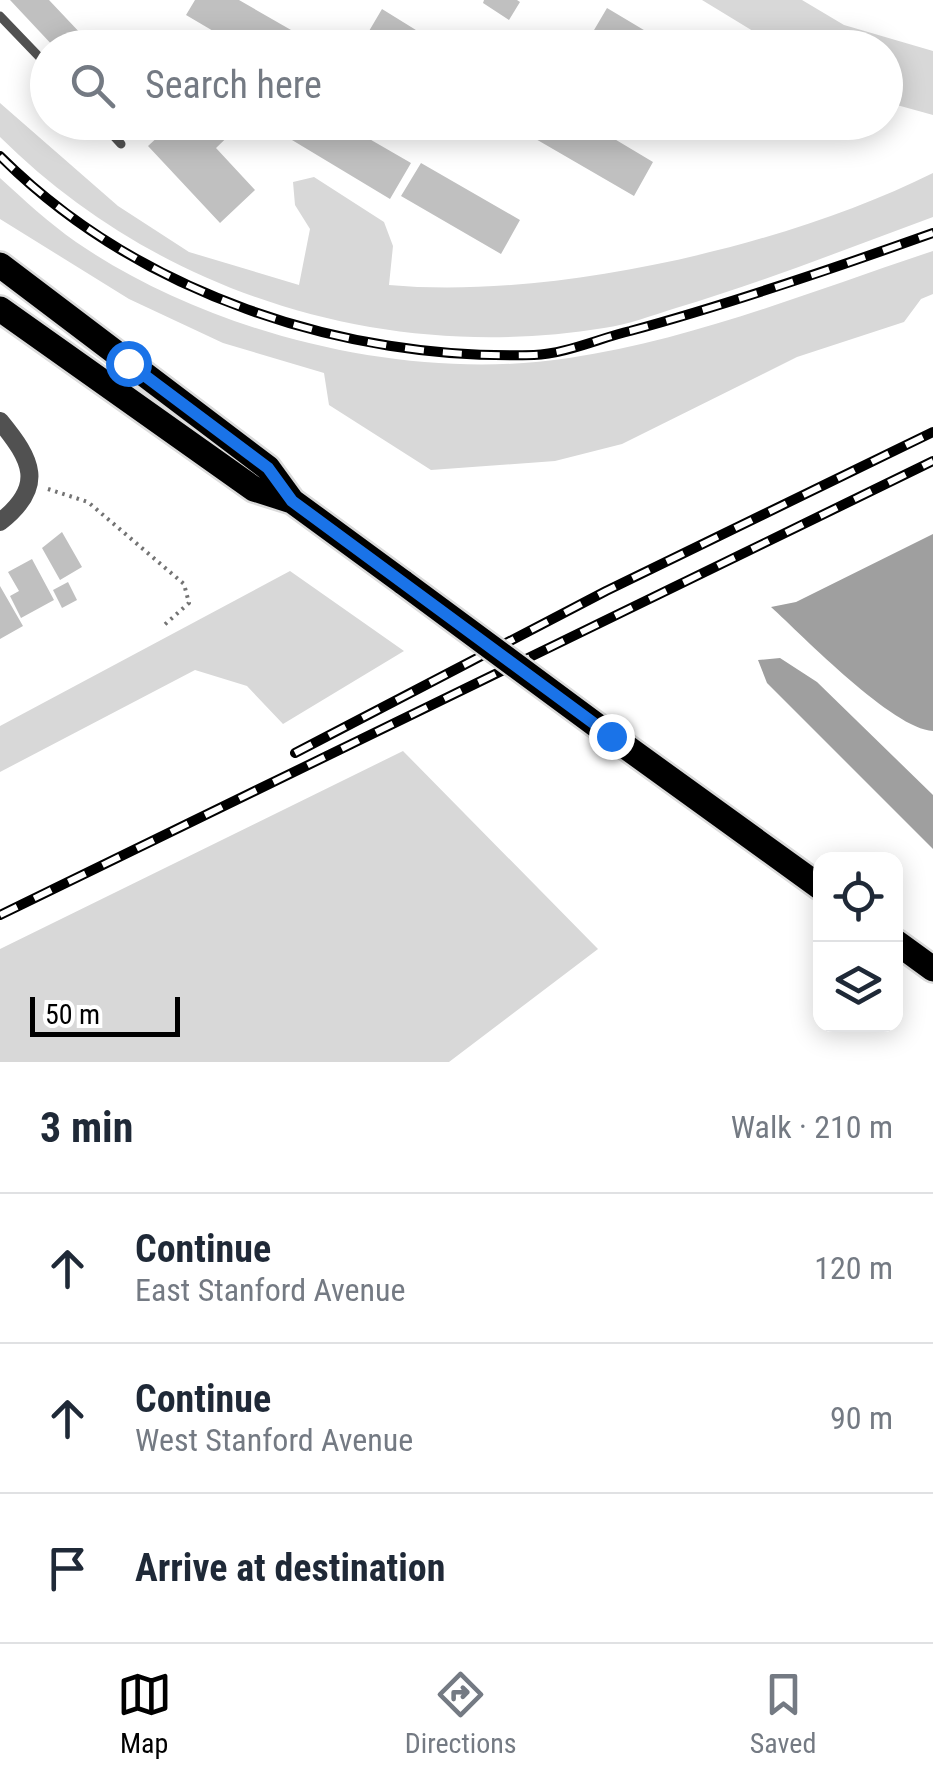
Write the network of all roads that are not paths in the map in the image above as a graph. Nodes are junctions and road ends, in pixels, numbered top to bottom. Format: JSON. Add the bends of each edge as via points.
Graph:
{"nodes":[{"id":1,"x":0,"y":16,"type":"edge"},
{"id":2,"x":30,"y":47,"type":"edge"},
{"id":3,"x":118,"y":140,"type":"edge"},
{"id":4,"x":122,"y":144,"type":"dead end"},
{"id":5,"x":0,"y":265,"type":"edge"},
{"id":6,"x":0,"y":309,"type":"edge"},
{"id":7,"x":0,"y":421,"type":"edge"},
{"id":8,"x":292,"y":501,"type":"junction"},
{"id":9,"x":0,"y":522,"type":"edge"},
{"id":10,"x":813,"y":882,"type":"edge"},
{"id":11,"x":903,"y":947,"type":"edge"},
{"id":12,"x":933,"y":968,"type":"edge"}],
"edges":[{"from":1,"to":2,"type":"lane"},
{"from":3,"to":4,"type":"lane"},
{"from":5,"to":8,"type":"main road","via":[[268,468]]},
{"from":6,"to":8,"type":"main road","via":[[254,489]]},
{"from":7,"to":9,"type":"street","via":[[24,450],[30,470],[24,498]]},
{"from":8,"to":10,"type":"main road","bridge":true},
{"from":11,"to":12,"type":"main road"}]}
